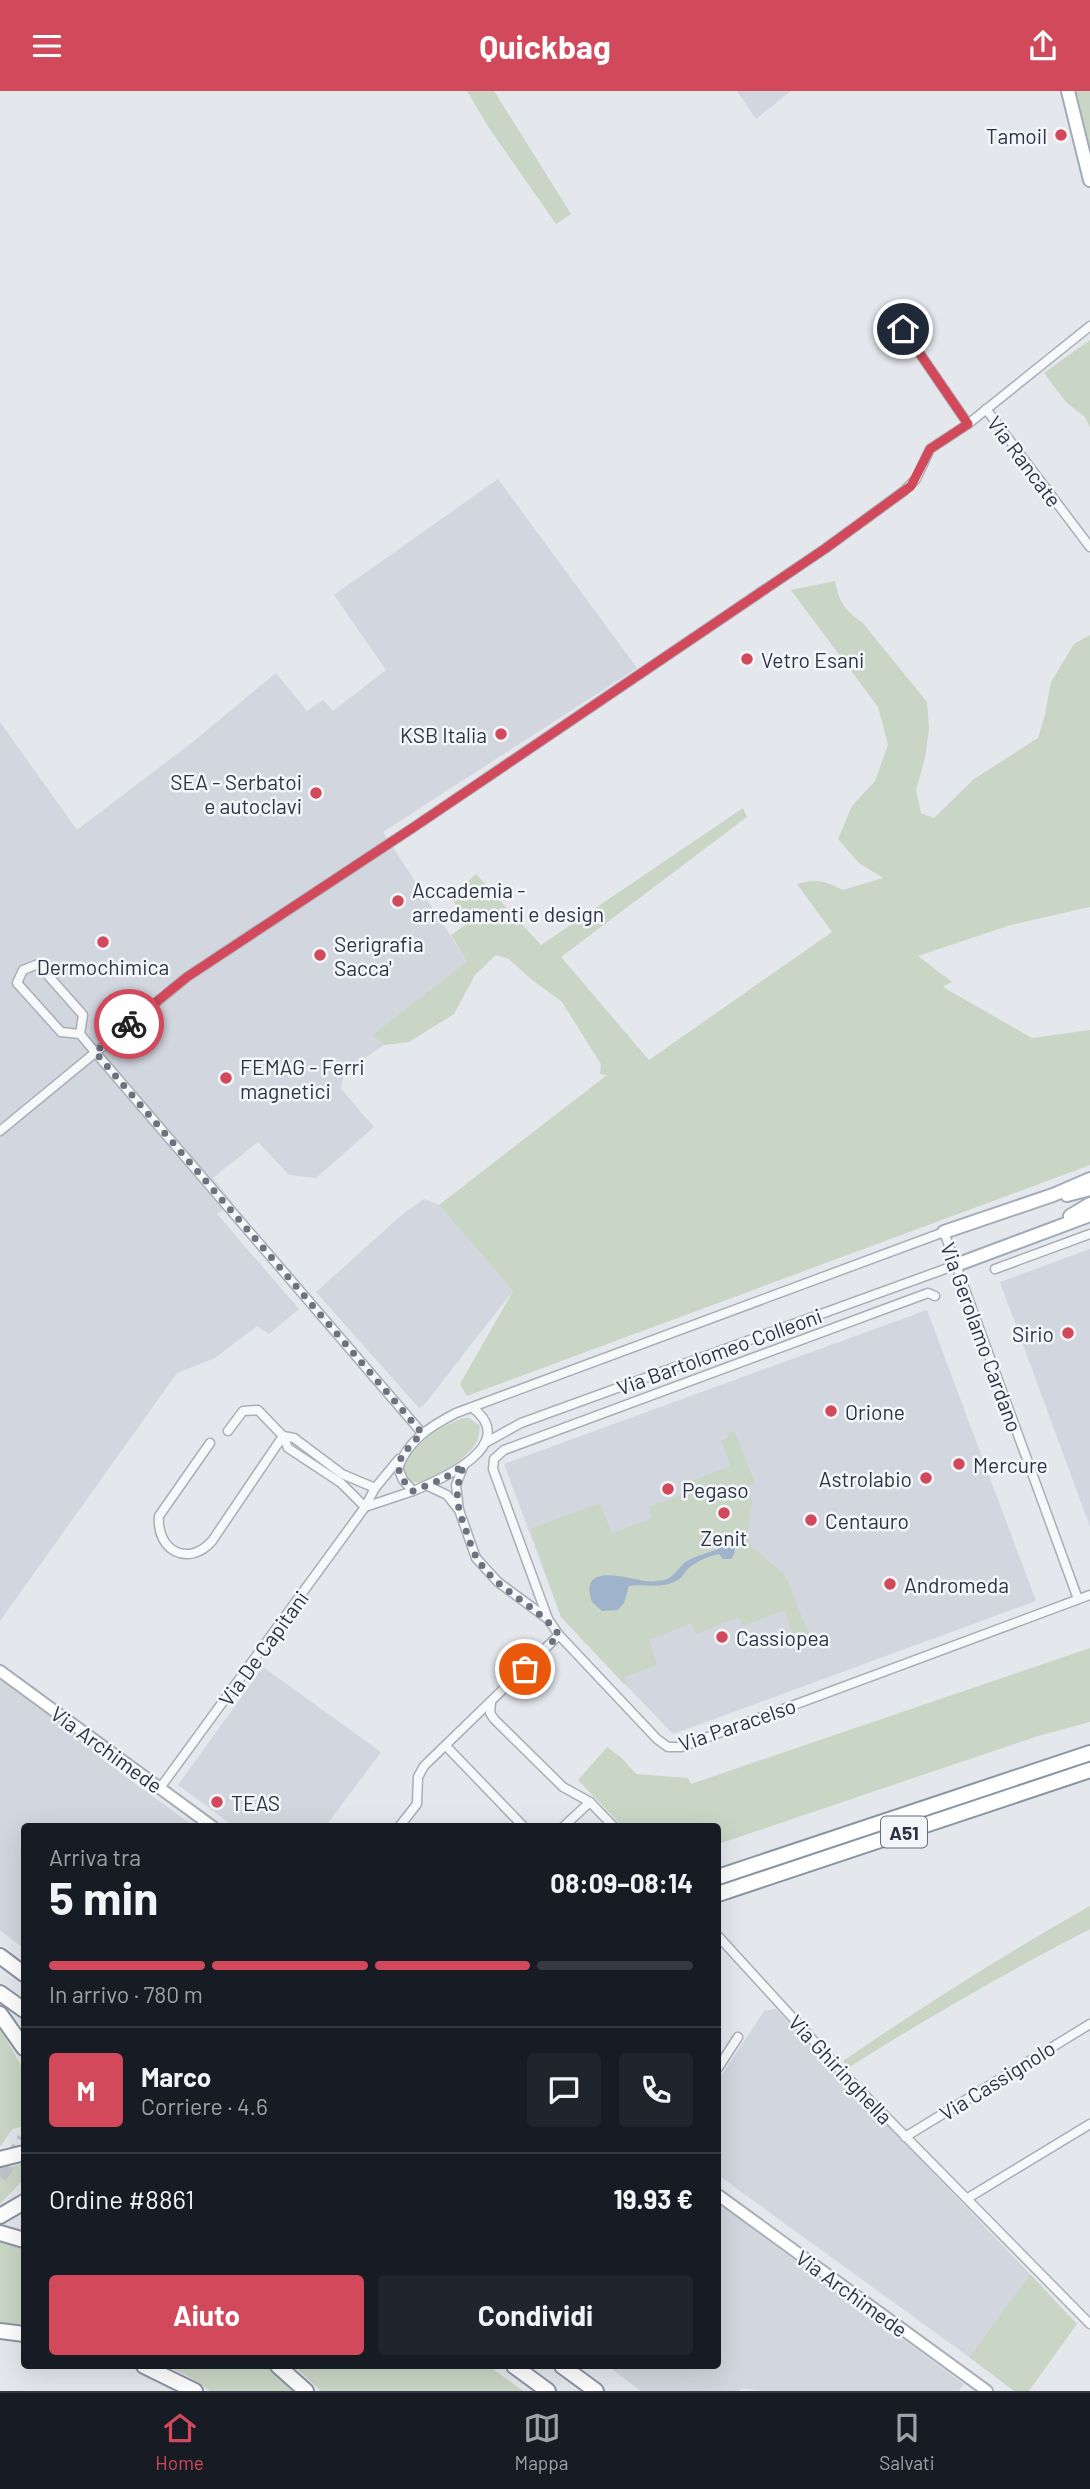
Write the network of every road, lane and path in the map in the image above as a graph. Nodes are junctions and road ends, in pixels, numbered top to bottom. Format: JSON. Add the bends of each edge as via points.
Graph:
{"nodes":[{"id":1,"x":1068,"y":91,"type":"edge"},
{"id":2,"x":1090,"y":180,"type":"edge"},
{"id":3,"x":1090,"y":327,"type":"edge"},
{"id":4,"x":903,"y":329,"type":"dead end"},
{"id":5,"x":986,"y":409,"type":"junction"},
{"id":6,"x":968,"y":424,"type":"junction"},
{"id":7,"x":1090,"y":547,"type":"edge"},
{"id":8,"x":80,"y":1034,"type":"junction"},
{"id":9,"x":95,"y":1052,"type":"junction"},
{"id":10,"x":0,"y":1131,"type":"edge"},
{"id":11,"x":1090,"y":1179,"type":"edge"},
{"id":12,"x":1090,"y":1189,"type":"edge"},
{"id":13,"x":1053,"y":1195,"type":"junction"},
{"id":14,"x":1090,"y":1204,"type":"edge"},
{"id":15,"x":1090,"y":1215,"type":"edge"},
{"id":16,"x":1052,"y":1229,"type":"junction"},
{"id":17,"x":943,"y":1232,"type":"junction"},
{"id":18,"x":1090,"y":1234,"type":"edge"},
{"id":19,"x":956,"y":1265,"type":"junction"},
{"id":20,"x":995,"y":1269,"type":"dead end"},
{"id":21,"x":935,"y":1296,"type":"dead end"},
{"id":22,"x":473,"y":1408,"type":"junction"},
{"id":23,"x":228,"y":1431,"type":"dead end"},
{"id":24,"x":422,"y":1433,"type":"junction"},
{"id":25,"x":283,"y":1436,"type":"junction"},
{"id":26,"x":210,"y":1443,"type":"dead end"},
{"id":27,"x":485,"y":1443,"type":"junction"},
{"id":28,"x":402,"y":1455,"type":"junction"},
{"id":29,"x":494,"y":1459,"type":"joint"},
{"id":30,"x":464,"y":1465,"type":"junction"},
{"id":31,"x":428,"y":1486,"type":"junction"},
{"id":32,"x":375,"y":1488,"type":"junction"},
{"id":33,"x":413,"y":1491,"type":"junction"},
{"id":34,"x":365,"y":1507,"type":"junction"},
{"id":35,"x":459,"y":1510,"type":"junction"},
{"id":36,"x":1090,"y":1595,"type":"edge"},
{"id":37,"x":1079,"y":1599,"type":"junction"},
{"id":38,"x":548,"y":1619,"type":"junction"},
{"id":39,"x":559,"y":1635,"type":"junction"},
{"id":40,"x":0,"y":1671,"type":"edge"},
{"id":41,"x":491,"y":1703,"type":"junction"},
{"id":42,"x":446,"y":1746,"type":"junction"},
{"id":43,"x":1090,"y":1753,"type":"edge"},
{"id":44,"x":1090,"y":1770,"type":"edge"},
{"id":45,"x":160,"y":1788,"type":"junction"},
{"id":46,"x":590,"y":1802,"type":"junction"},
{"id":47,"x":208,"y":1823,"type":"edge"},
{"id":48,"x":403,"y":1823,"type":"edge"},
{"id":49,"x":520,"y":1823,"type":"edge"},
{"id":50,"x":567,"y":1823,"type":"edge"},
{"id":51,"x":610,"y":1823,"type":"edge"},
{"id":52,"x":721,"y":1876,"type":"edge"},
{"id":53,"x":721,"y":1893,"type":"edge"},
{"id":54,"x":721,"y":1939,"type":"edge"},
{"id":55,"x":0,"y":1956,"type":"edge"},
{"id":56,"x":21,"y":1972,"type":"edge"},
{"id":57,"x":0,"y":1993,"type":"edge"},
{"id":58,"x":21,"y":2008,"type":"edge"},
{"id":59,"x":0,"y":2014,"type":"edge"},
{"id":60,"x":1090,"y":2024,"type":"edge"},
{"id":61,"x":738,"y":2037,"type":"dead end"},
{"id":62,"x":21,"y":2044,"type":"edge"},
{"id":63,"x":721,"y":2063,"type":"edge"},
{"id":64,"x":1090,"y":2125,"type":"edge"},
{"id":65,"x":905,"y":2137,"type":"junction"},
{"id":66,"x":21,"y":2154,"type":"edge"},
{"id":67,"x":0,"y":2159,"type":"edge"},
{"id":68,"x":721,"y":2197,"type":"edge"},
{"id":69,"x":968,"y":2198,"type":"junction"},
{"id":70,"x":21,"y":2204,"type":"edge"},
{"id":71,"x":0,"y":2216,"type":"edge"},
{"id":72,"x":0,"y":2234,"type":"edge"},
{"id":73,"x":21,"y":2239,"type":"edge"},
{"id":74,"x":1090,"y":2324,"type":"edge"},
{"id":75,"x":0,"y":2331,"type":"edge"},
{"id":76,"x":21,"y":2334,"type":"edge"},
{"id":77,"x":150,"y":2369,"type":"edge"},
{"id":78,"x":281,"y":2369,"type":"edge"},
{"id":79,"x":518,"y":2369,"type":"edge"},
{"id":80,"x":566,"y":2369,"type":"edge"},
{"id":81,"x":195,"y":2391,"type":"edge"},
{"id":82,"x":306,"y":2391,"type":"edge"},
{"id":83,"x":548,"y":2391,"type":"edge"},
{"id":84,"x":596,"y":2391,"type":"edge"},
{"id":85,"x":987,"y":2391,"type":"edge"}],
"edges":[{"from":1,"to":2,"type":"main road"},
{"from":3,"to":5,"type":"street"},
{"from":4,"to":6,"type":"street","name":"Via Rancate"},
{"from":5,"to":6,"type":"street"},
{"from":5,"to":7,"type":"street","name":"Via Rancate"},
{"from":6,"to":9,"type":"street","via":[[930,449],[916,479],[904,491],[826,548],[187,977]]},
{"from":8,"to":8,"type":"street","via":[[83,1015],[38,964],[23,970],[18,983],[61,1032]]},
{"from":8,"to":9,"type":"street"},
{"from":9,"to":10,"type":"street"},
{"from":9,"to":24,"type":"street"},
{"from":11,"to":13,"type":"main road"},
{"from":12,"to":13,"type":"main road"},
{"from":13,"to":17,"type":"main road"},
{"from":14,"to":16,"type":"main road"},
{"from":15,"to":16,"type":"main road"},
{"from":16,"to":19,"type":"main road"},
{"from":17,"to":19,"type":"street","name":"Via Gerolamo Cardano"},
{"from":17,"to":22,"type":"street","name":"Via Bartolomeo Colleoni"},
{"from":18,"to":20,"type":"street"},
{"from":19,"to":27,"type":"street","name":"Via Bartolomeo Colleoni","via":[[521,1423]]},
{"from":19,"to":37,"type":"street","name":"Via Gerolamo Cardano"},
{"from":21,"to":29,"type":"street","name":"Via Bartolomeo Colleoni","via":[[928,1293],[504,1450]]},
{"from":22,"to":24,"type":"street","name":"Via Bartolomeo Colleoni"},
{"from":22,"to":27,"type":"street","via":[[487,1426]]},
{"from":23,"to":25,"type":"street","via":[[243,1411],[258,1410]]},
{"from":24,"to":28,"type":"street","name":"Via Bartolomeo Colleoni"},
{"from":25,"to":26,"type":"street","via":[[204,1551],[183,1555],[161,1536],[159,1516]]},
{"from":25,"to":32,"type":"street","via":[[294,1437],[342,1474]]},
{"from":25,"to":34,"type":"street","via":[[288,1448],[341,1483]]},
{"from":27,"to":30,"type":"street","name":"Via Bartolomeo Colleoni"},
{"from":28,"to":32,"type":"street","name":"Via De Capitani"},
{"from":28,"to":33,"type":"street","via":[[398,1468]]},
{"from":29,"to":38,"type":"street","name":"Via Paracelso","via":[[493,1469]]},
{"from":30,"to":31,"type":"street","name":"Via Bartolomeo Colleoni"},
{"from":30,"to":35,"type":"street","via":[[456,1485]]},
{"from":31,"to":33,"type":"street","name":"Via Bartolomeo Colleoni"},
{"from":31,"to":35,"type":"street","via":[[447,1495]]},
{"from":32,"to":34,"type":"street","name":"Via De Capitani"},
{"from":33,"to":34,"type":"street","name":"Via Bartolomeo Colleoni"},
{"from":34,"to":45,"type":"street","name":"Via De Capitani"},
{"from":35,"to":38,"type":"street","via":[[482,1565]]},
{"from":36,"to":37,"type":"street","name":"Via Paracelso"},
{"from":37,"to":39,"type":"street","name":"Via Paracelso","via":[[681,1747],[668,1747],[657,1739]]},
{"from":38,"to":39,"type":"street","name":"Via Paracelso"},
{"from":39,"to":41,"type":"street"},
{"from":40,"to":45,"type":"street","name":"Via Archimede"},
{"from":41,"to":42,"type":"street"},
{"from":41,"to":46,"type":"street","via":[[494,1719],[563,1787]]},
{"from":42,"to":48,"type":"street","via":[[424,1766],[418,1777],[417,1804]]},
{"from":42,"to":49,"type":"street"},
{"from":43,"to":52,"type":"highway","number":"A51"},
{"from":44,"to":53,"type":"highway","number":"A51"},
{"from":45,"to":47,"type":"street","name":"Via Archimede"},
{"from":46,"to":50,"type":"street"},
{"from":46,"to":51,"type":"street"},
{"from":54,"to":65,"type":"street","name":"Via Ghiringhella"},
{"from":55,"to":56,"type":"highway"},
{"from":57,"to":58,"type":"highway"},
{"from":59,"to":62,"type":"highway"},
{"from":60,"to":65,"type":"street","name":"Via Cassignolo"},
{"from":61,"to":63,"type":"street"},
{"from":64,"to":69,"type":"street"},
{"from":65,"to":69,"type":"street","name":"Via Ghiringhella"},
{"from":66,"to":67,"type":"highway"},
{"from":68,"to":85,"type":"street","name":"Via Archimede"},
{"from":69,"to":74,"type":"street","name":"Via Ghiringhella"},
{"from":70,"to":71,"type":"highway"},
{"from":72,"to":73,"type":"highway"},
{"from":75,"to":76,"type":"highway"},
{"from":77,"to":81,"type":"highway"},
{"from":78,"to":82,"type":"highway"},
{"from":79,"to":83,"type":"highway"},
{"from":80,"to":84,"type":"highway"}]}
